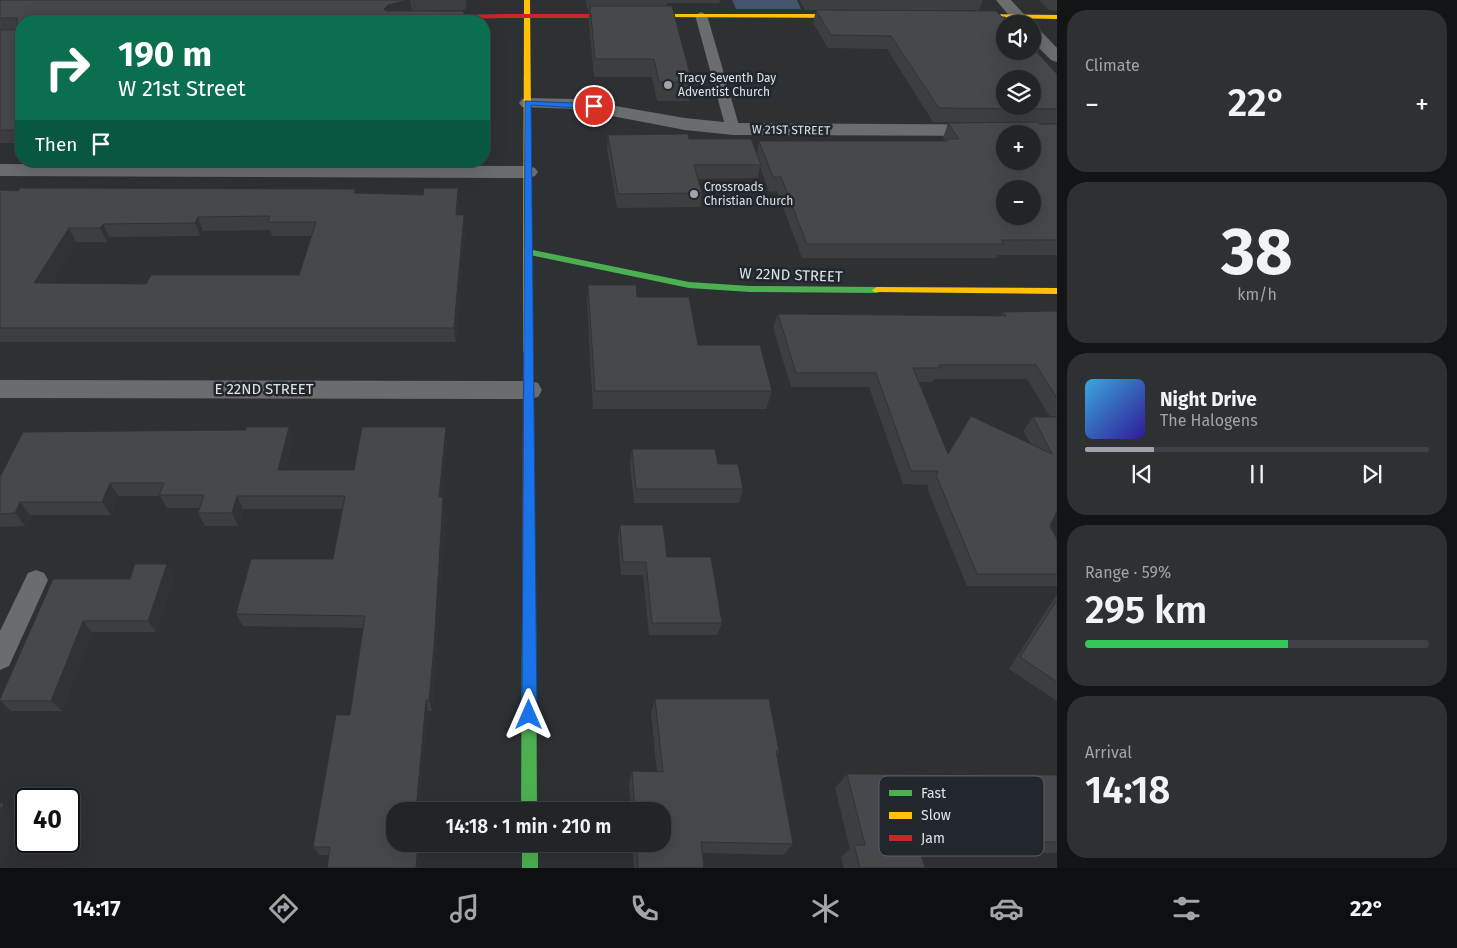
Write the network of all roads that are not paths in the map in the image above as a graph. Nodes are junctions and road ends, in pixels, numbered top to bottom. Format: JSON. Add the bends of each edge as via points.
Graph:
{"nodes":[{"id":1,"x":527,"y":0,"type":"edge"},
{"id":2,"x":1003,"y":0,"type":"edge"},
{"id":3,"x":702,"y":15,"type":"junction"},
{"id":4,"x":1017,"y":15,"type":"edge"},
{"id":5,"x":527,"y":16,"type":"junction"},
{"id":6,"x":870,"y":16,"type":"edge"},
{"id":7,"x":949,"y":16,"type":"edge"},
{"id":8,"x":490,"y":17,"type":"edge"},
{"id":9,"x":1057,"y":17,"type":"edge"},
{"id":10,"x":1041,"y":18,"type":"edge"},
{"id":11,"x":996,"y":19,"type":"edge"},
{"id":12,"x":1041,"y":40,"type":"edge"},
{"id":13,"x":1057,"y":57,"type":"edge"},
{"id":14,"x":528,"y":103,"type":"junction"},
{"id":15,"x":733,"y":129,"type":"junction"},
{"id":16,"x":1057,"y":131,"type":"edge"},
{"id":17,"x":0,"y":170,"type":"edge"},
{"id":18,"x":528,"y":172,"type":"junction"},
{"id":19,"x":528,"y":252,"type":"junction"},
{"id":20,"x":1057,"y":291,"type":"edge"},
{"id":21,"x":0,"y":389,"type":"edge"},
{"id":22,"x":529,"y":390,"type":"junction"},
{"id":23,"x":36,"y":580,"type":"dead end"},
{"id":24,"x":0,"y":658,"type":"edge"},
{"id":25,"x":530,"y":802,"type":"edge"},
{"id":26,"x":530,"y":852,"type":"edge"},
{"id":27,"x":530,"y":868,"type":"edge"}],
"edges":[{"from":1,"to":5,"type":"street"},
{"from":2,"to":4,"type":"street"},
{"from":3,"to":5,"type":"street"},
{"from":3,"to":6,"type":"street"},
{"from":3,"to":15,"type":"lane"},
{"from":5,"to":8,"type":"street"},
{"from":5,"to":14,"type":"street"},
{"from":7,"to":11,"type":"street"},
{"from":9,"to":10,"type":"street"},
{"from":12,"to":13,"type":"street"},
{"from":14,"to":15,"type":"street","name":"W 21ST STREET","via":[[575,104],[685,124]]},
{"from":14,"to":18,"type":"street"},
{"from":15,"to":16,"type":"street","name":"W 21ST STREET"},
{"from":17,"to":18,"type":"street"},
{"from":18,"to":19,"type":"street"},
{"from":19,"to":20,"type":"street","name":"W 22ND STREET","via":[[689,285],[750,290]]},
{"from":19,"to":22,"type":"street"},
{"from":21,"to":22,"type":"street","name":"E 22ND STREET"},
{"from":22,"to":25,"type":"street"},
{"from":23,"to":24,"type":"lane"},
{"from":26,"to":27,"type":"street"}]}
